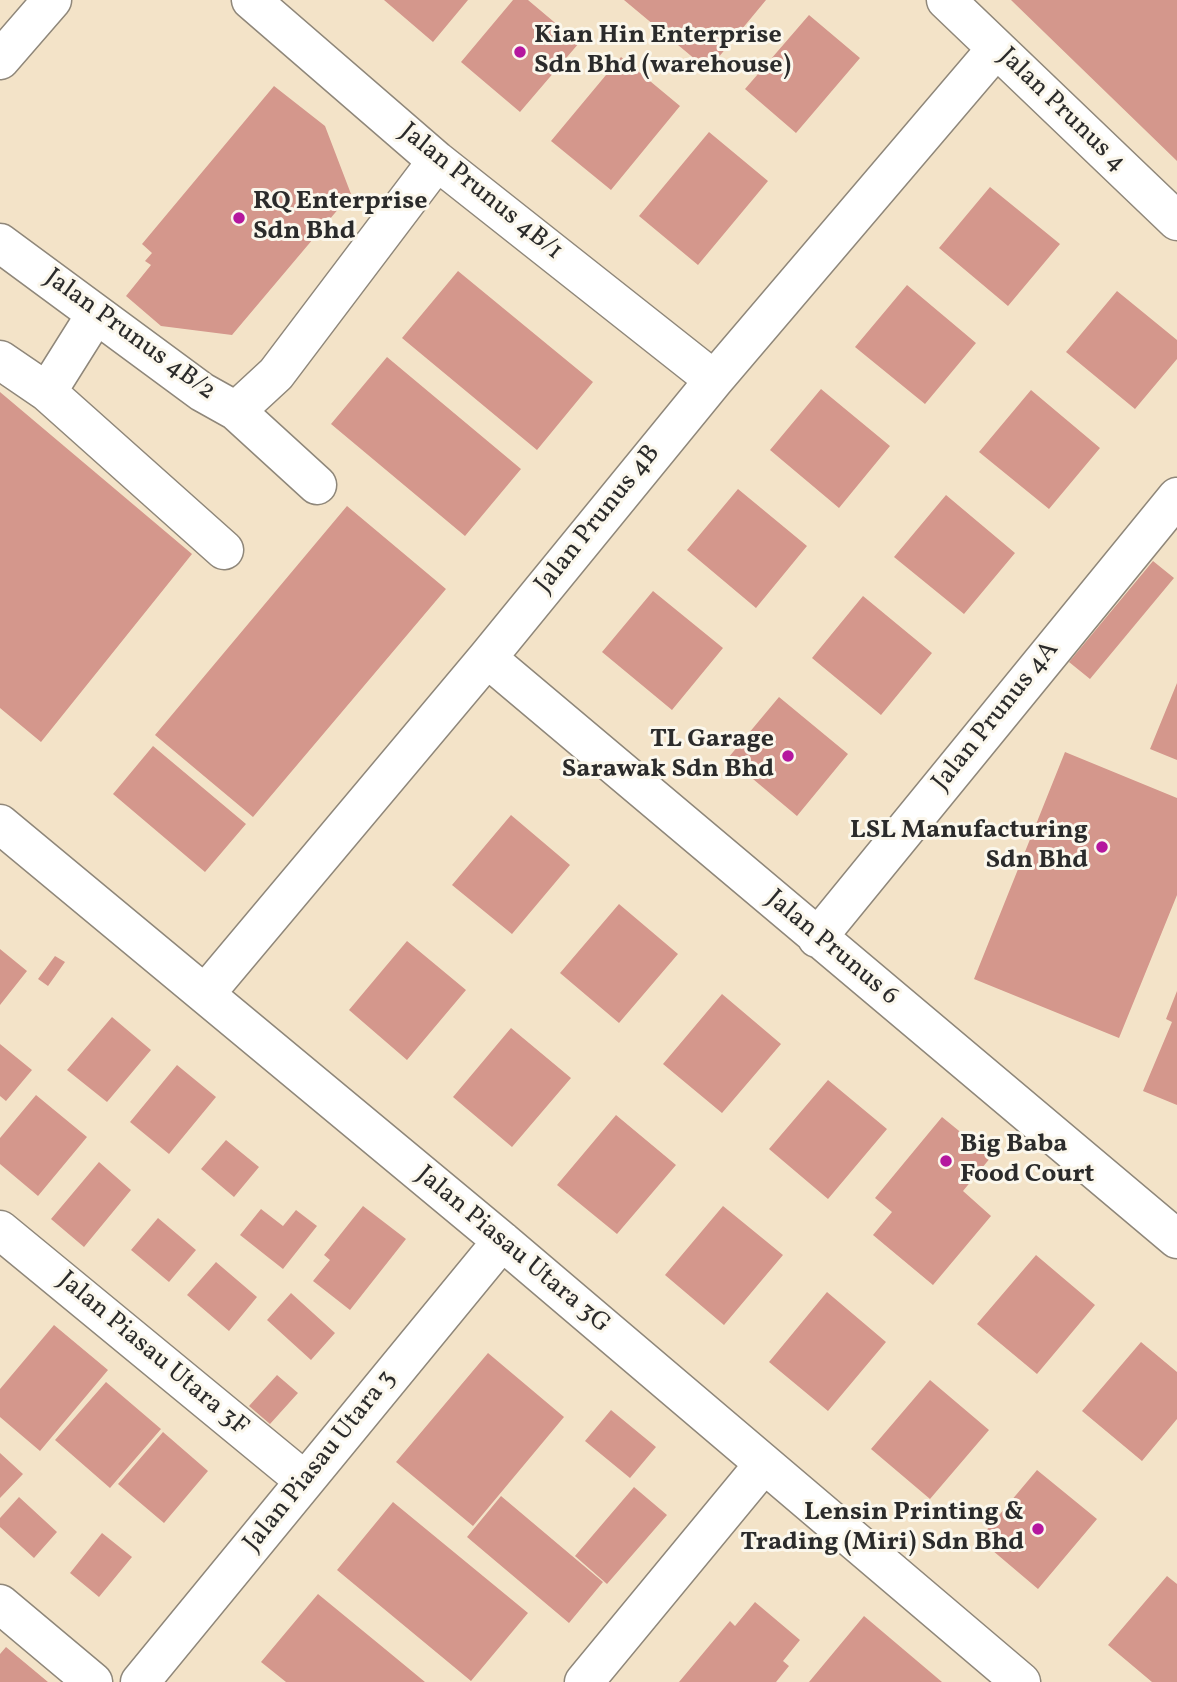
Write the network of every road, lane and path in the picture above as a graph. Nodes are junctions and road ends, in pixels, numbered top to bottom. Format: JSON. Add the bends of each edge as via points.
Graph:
{"nodes":[{"id":1,"x":52,"y":0,"type":"edge"},
{"id":2,"x":251,"y":0,"type":"edge"},
{"id":3,"x":946,"y":0,"type":"edge"},
{"id":4,"x":996,"y":49,"type":"junction"},
{"id":5,"x":0,"y":60,"type":"edge"},
{"id":6,"x":437,"y":161,"type":"junction"},
{"id":7,"x":1177,"y":221,"type":"edge"},
{"id":8,"x":0,"y":243,"type":"edge"},
{"id":9,"x":96,"y":314,"type":"junction"},
{"id":10,"x":0,"y":360,"type":"edge"},
{"id":11,"x":714,"y":380,"type":"junction"},
{"id":12,"x":47,"y":392,"type":"junction"},
{"id":13,"x":236,"y":411,"type":"junction"},
{"id":14,"x":317,"y":485,"type":"dead end"},
{"id":15,"x":1177,"y":497,"type":"edge"},
{"id":16,"x":224,"y":550,"type":"dead end"},
{"id":17,"x":487,"y":658,"type":"junction"},
{"id":18,"x":0,"y":824,"type":"edge"},
{"id":19,"x":817,"y":938,"type":"junction"},
{"id":20,"x":205,"y":994,"type":"junction"},
{"id":21,"x":0,"y":1230,"type":"edge"},
{"id":22,"x":1177,"y":1239,"type":"edge"},
{"id":23,"x":502,"y":1241,"type":"junction"},
{"id":24,"x":764,"y":1464,"type":"junction"},
{"id":25,"x":304,"y":1481,"type":"junction"},
{"id":26,"x":0,"y":1604,"type":"edge"},
{"id":27,"x":93,"y":1682,"type":"edge"},
{"id":28,"x":140,"y":1682,"type":"edge"},
{"id":29,"x":584,"y":1682,"type":"edge"},
{"id":30,"x":1021,"y":1682,"type":"edge"}],
"edges":[{"from":1,"to":5,"type":"street"},
{"from":2,"to":6,"type":"street","name":"Jalan Prunus 4B/1"},
{"from":3,"to":4,"type":"street","name":"Jalan Prunus 4"},
{"from":4,"to":7,"type":"street","name":"Jalan Prunus 4"},
{"from":4,"to":11,"type":"street","name":"Jalan Prunus 4B"},
{"from":6,"to":11,"type":"street","name":"Jalan Prunus 4B/1"},
{"from":6,"to":13,"type":"street","name":"Jalan Prunus 4B/2","via":[[276,374]]},
{"from":8,"to":9,"type":"street","name":"Jalan Prunus 4B/2"},
{"from":9,"to":12,"type":"street"},
{"from":9,"to":13,"type":"street","name":"Jalan Prunus 4B/2","via":[[202,393]]},
{"from":10,"to":12,"type":"street"},
{"from":11,"to":17,"type":"street","name":"Jalan Prunus 4B"},
{"from":12,"to":16,"type":"street"},
{"from":13,"to":14,"type":"street"},
{"from":15,"to":19,"type":"street","name":"Jalan Prunus 4A"},
{"from":17,"to":19,"type":"street","name":"Jalan Prunus 6"},
{"from":17,"to":20,"type":"street","name":"Jalan Prunus 4B"},
{"from":18,"to":20,"type":"street","name":"Jalan Piasau Utara 3G"},
{"from":19,"to":22,"type":"street","name":"Jalan Prunus 6"},
{"from":20,"to":23,"type":"street","name":"Jalan Piasau Utara 3G"},
{"from":21,"to":25,"type":"street","name":"Jalan Piasau Utara 3F"},
{"from":23,"to":24,"type":"street","name":"Jalan Piasau Utara 3G"},
{"from":23,"to":25,"type":"street","name":"Jalan Piasau Utara 3"},
{"from":24,"to":29,"type":"street"},
{"from":24,"to":30,"type":"street","name":"Jalan Piasau Utara 3G"},
{"from":25,"to":28,"type":"street","name":"Jalan Piasau Utara 3"},
{"from":26,"to":27,"type":"street"}]}
